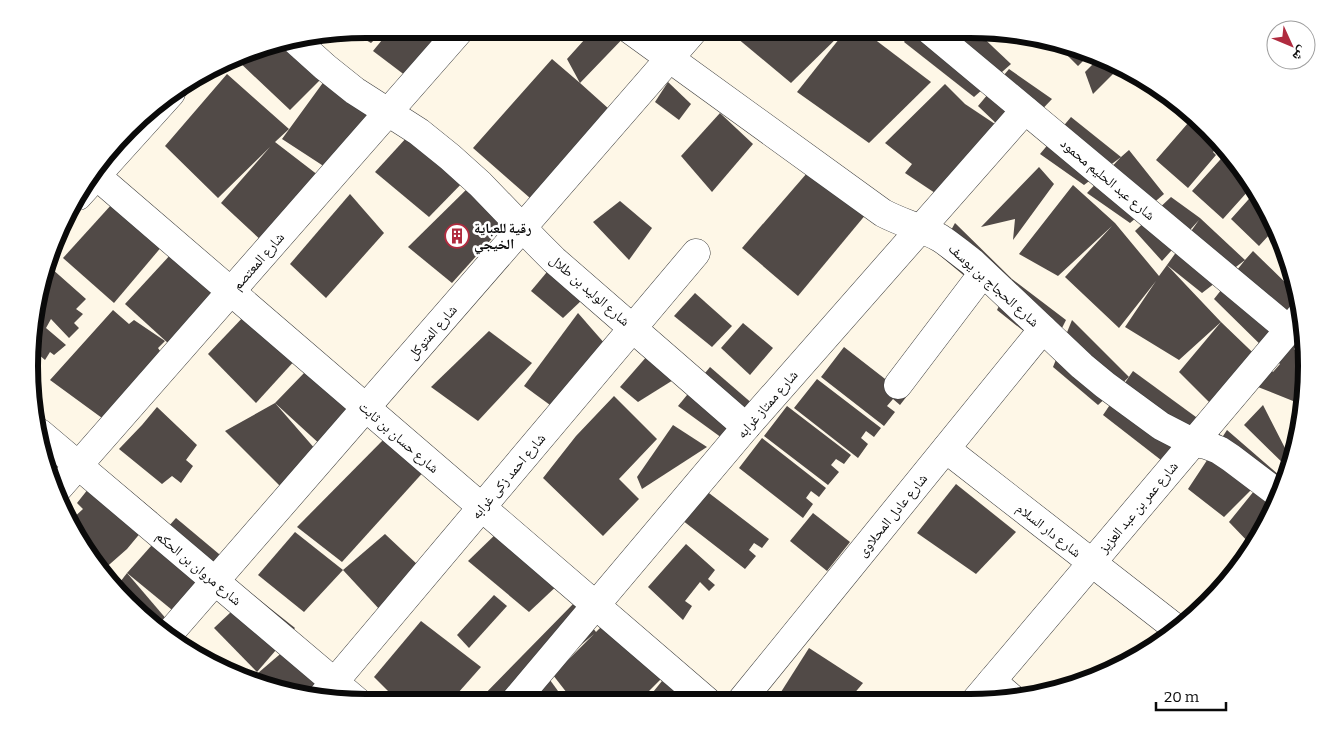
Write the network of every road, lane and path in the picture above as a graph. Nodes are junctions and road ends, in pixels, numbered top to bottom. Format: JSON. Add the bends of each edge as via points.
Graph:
{"nodes":[{"id":1,"x":453,"y":38,"type":"edge"},
{"id":2,"x":642,"y":38,"type":"edge"},
{"id":3,"x":687,"y":38,"type":"edge"},
{"id":4,"x":939,"y":38,"type":"edge"},
{"id":5,"x":300,"y":44,"type":"edge"},
{"id":6,"x":670,"y":58,"type":"junction"},
{"id":7,"x":1025,"y":110,"type":"junction"},
{"id":8,"x":388,"y":113,"type":"junction"},
{"id":9,"x":97,"y":177,"type":"edge"},
{"id":10,"x":522,"y":228,"type":"junction"},
{"id":11,"x":920,"y":229,"type":"junction"},
{"id":12,"x":696,"y":253,"type":"dead end"},
{"id":13,"x":983,"y":273,"type":"junction"},
{"id":14,"x":230,"y":292,"type":"junction"},
{"id":15,"x":1295,"y":321,"type":"edge"},
{"id":16,"x":633,"y":328,"type":"junction"},
{"id":17,"x":1043,"y":329,"type":"junction"},
{"id":18,"x":898,"y":386,"type":"dead end"},
{"id":19,"x":365,"y":408,"type":"junction"},
{"id":20,"x":746,"y":427,"type":"junction"},
{"id":21,"x":46,"y":438,"type":"edge"},
{"id":22,"x":1192,"y":442,"type":"junction"},
{"id":23,"x":946,"y":449,"type":"junction"},
{"id":24,"x":79,"y":466,"type":"junction"},
{"id":25,"x":61,"y":486,"type":"edge"},
{"id":26,"x":1274,"y":490,"type":"edge"},
{"id":27,"x":481,"y":507,"type":"junction"},
{"id":28,"x":1091,"y":563,"type":"junction"},
{"id":29,"x":215,"y":581,"type":"junction"},
{"id":30,"x":596,"y":606,"type":"junction"},
{"id":31,"x":1172,"y":626,"type":"edge"},
{"id":32,"x":171,"y":631,"type":"edge"},
{"id":33,"x":327,"y":690,"type":"edge"},
{"id":34,"x":983,"y":691,"type":"edge"},
{"id":35,"x":521,"y":694,"type":"edge"},
{"id":36,"x":699,"y":694,"type":"edge"},
{"id":37,"x":747,"y":694,"type":"edge"}],
"edges":[{"from":1,"to":8,"type":"street","name":"شارع المعتصم"},
{"from":2,"to":6,"type":"street","name":"شارع الحجاج بن يوسف"},
{"from":3,"to":6,"type":"street","name":"شارع المتوكل"},
{"from":4,"to":7,"type":"street","name":"شارع عبد الحليم محمود"},
{"from":5,"to":8,"type":"street","name":"شارع الوليد بن طلال","via":[[340,79]]},
{"from":6,"to":10,"type":"street","name":"شارع المتوكل"},
{"from":6,"to":11,"type":"street","name":"شارع الحجاج بن يوسف","via":[[883,213]]},
{"from":7,"to":11,"type":"street","name":"شارع ممتاز غرابه"},
{"from":7,"to":15,"type":"street","name":"شارع عبد الحليم محمود"},
{"from":8,"to":10,"type":"street","name":"شارع الوليد بن طلال","via":[[450,157]]},
{"from":8,"to":14,"type":"street","name":"شارع المعتصم"},
{"from":9,"to":14,"type":"street","name":"شارع حسان بن ثابت"},
{"from":10,"to":16,"type":"street","name":"شارع الوليد بن طلال"},
{"from":10,"to":19,"type":"street","name":"شارع المتوكل"},
{"from":11,"to":13,"type":"street","name":"شارع الحجاج بن يوسف","via":[[956,249]]},
{"from":11,"to":20,"type":"street","name":"شارع ممتاز غرابه"},
{"from":12,"to":16,"type":"street","name":"شارع احمد زكى غرابه"},
{"from":13,"to":17,"type":"street","name":"شارع الحجاج بن يوسف"},
{"from":13,"to":18,"type":"street"},
{"from":14,"to":19,"type":"street","name":"شارع حسان بن ثابت"},
{"from":14,"to":24,"type":"street","name":"شارع المعتصم"},
{"from":15,"to":22,"type":"street","name":"شارع عمر بن عبد العزيز"},
{"from":16,"to":20,"type":"street","name":"شارع الوليد بن طلال"},
{"from":16,"to":27,"type":"street","name":"شارع احمد زكى غرابه"},
{"from":17,"to":22,"type":"street","name":"شارع الحجاج بن يوسف","via":[[1105,385],[1161,426]]},
{"from":17,"to":23,"type":"street","name":"شارع عادل المحلاوى"},
{"from":19,"to":27,"type":"street","name":"شارع حسان بن ثابت"},
{"from":19,"to":29,"type":"street","name":"شارع المتوكل"},
{"from":20,"to":30,"type":"street","name":"شارع ممتاز غرابه"},
{"from":21,"to":24,"type":"street","name":"شارع مروان بن الحكم"},
{"from":22,"to":26,"type":"street","name":"شارع الحجاج بن يوسف","via":[[1219,450]]},
{"from":22,"to":28,"type":"street","name":"شارع عمر بن عبد العزيز"},
{"from":23,"to":28,"type":"street","name":"شارع دار السلام"},
{"from":23,"to":37,"type":"street","name":"شارع عادل المحلاوى"},
{"from":24,"to":25,"type":"street","name":"شارع المعتصم"},
{"from":24,"to":29,"type":"street","name":"شارع مروان بن الحكم"},
{"from":27,"to":30,"type":"street","name":"شارع حسان بن ثابت"},
{"from":27,"to":33,"type":"street","name":"شارع احمد زكى غرابه"},
{"from":28,"to":31,"type":"street","name":"شارع دار السلام"},
{"from":28,"to":34,"type":"street","name":"شارع عمر بن عبد العزيز"},
{"from":29,"to":32,"type":"street","name":"شارع المتوكل"},
{"from":29,"to":33,"type":"street","name":"شارع مروان بن الحكم"},
{"from":30,"to":35,"type":"street","name":"شارع ممتاز غرابه"},
{"from":30,"to":36,"type":"street","name":"شارع حسان بن ثابت"}]}
